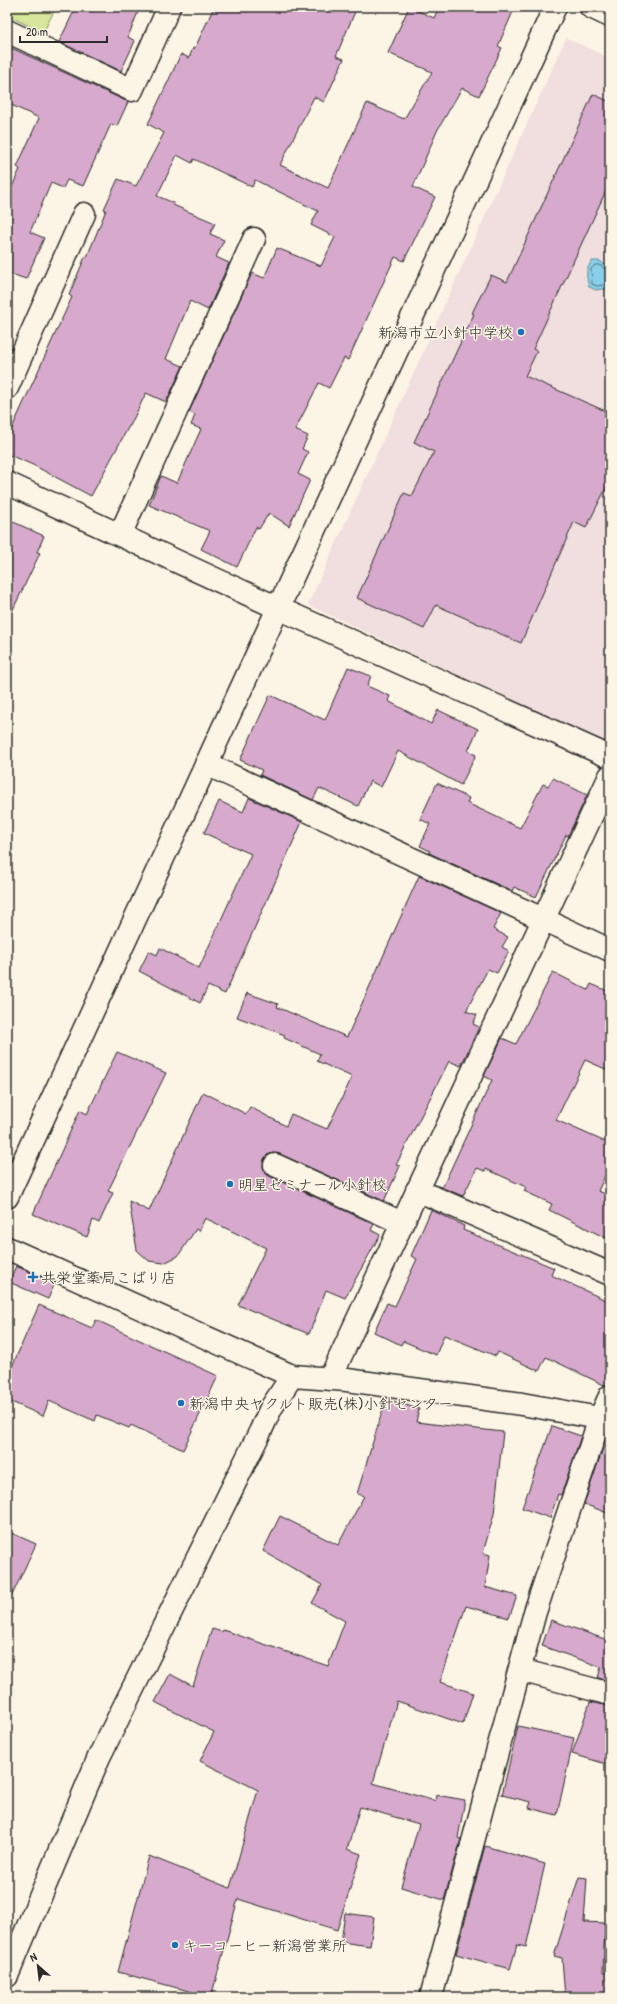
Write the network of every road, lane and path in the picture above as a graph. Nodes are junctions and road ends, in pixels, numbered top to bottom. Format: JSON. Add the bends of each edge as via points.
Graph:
{"nodes":[{"id":1,"x":169,"y":7,"type":"edge"},
{"id":2,"x":555,"y":7,"type":"edge"},
{"id":3,"x":591,"y":7,"type":"edge"},
{"id":4,"x":610,"y":16,"type":"edge"},
{"id":5,"x":7,"y":31,"type":"edge"},
{"id":6,"x":84,"y":214,"type":"dead end"},
{"id":7,"x":254,"y":239,"type":"dead end"},
{"id":8,"x":7,"y":388,"type":"edge"},
{"id":9,"x":7,"y":483,"type":"edge"},
{"id":10,"x":120,"y":535,"type":"junction"},
{"id":11,"x":278,"y":608,"type":"junction"},
{"id":12,"x":610,"y":757,"type":"edge"},
{"id":13,"x":206,"y":764,"type":"junction"},
{"id":14,"x":610,"y":776,"type":"edge"},
{"id":15,"x":543,"y":920,"type":"junction"},
{"id":16,"x":610,"y":950,"type":"edge"},
{"id":17,"x":275,"y":1165,"type":"dead end"},
{"id":18,"x":417,"y":1190,"type":"junction"},
{"id":19,"x":7,"y":1197,"type":"edge"},
{"id":20,"x":402,"y":1223,"type":"junction"},
{"id":21,"x":7,"y":1248,"type":"edge"},
{"id":22,"x":610,"y":1274,"type":"edge"},
{"id":23,"x":292,"y":1376,"type":"junction"},
{"id":24,"x":330,"y":1379,"type":"junction"},
{"id":25,"x":610,"y":1396,"type":"edge"},
{"id":26,"x":605,"y":1419,"type":"edge"},
{"id":27,"x":520,"y":1670,"type":"junction"},
{"id":28,"x":610,"y":1694,"type":"edge"},
{"id":29,"x":7,"y":1976,"type":"edge"},
{"id":30,"x":431,"y":1997,"type":"edge"}],
"edges":[{"from":1,"to":5,"type":"street","via":[[132,90]]},
{"from":2,"to":11,"type":"street"},
{"from":3,"to":4,"type":"street"},
{"from":6,"to":8,"type":"street"},
{"from":7,"to":10,"type":"street"},
{"from":9,"to":10,"type":"street"},
{"from":10,"to":11,"type":"street"},
{"from":11,"to":12,"type":"street"},
{"from":11,"to":13,"type":"street"},
{"from":13,"to":15,"type":"street"},
{"from":13,"to":19,"type":"street"},
{"from":14,"to":15,"type":"street"},
{"from":15,"to":16,"type":"street"},
{"from":15,"to":18,"type":"street"},
{"from":17,"to":20,"type":"street"},
{"from":18,"to":20,"type":"street"},
{"from":18,"to":22,"type":"street"},
{"from":20,"to":24,"type":"street"},
{"from":21,"to":23,"type":"street"},
{"from":23,"to":24,"type":"street"},
{"from":23,"to":29,"type":"street","via":[[271,1408],[99,1757]]},
{"from":24,"to":26,"type":"street","via":[[522,1404]]},
{"from":25,"to":26,"type":"street"},
{"from":26,"to":27,"type":"street","via":[[535,1612]]},
{"from":27,"to":28,"type":"street"},
{"from":27,"to":30,"type":"street"}]}
